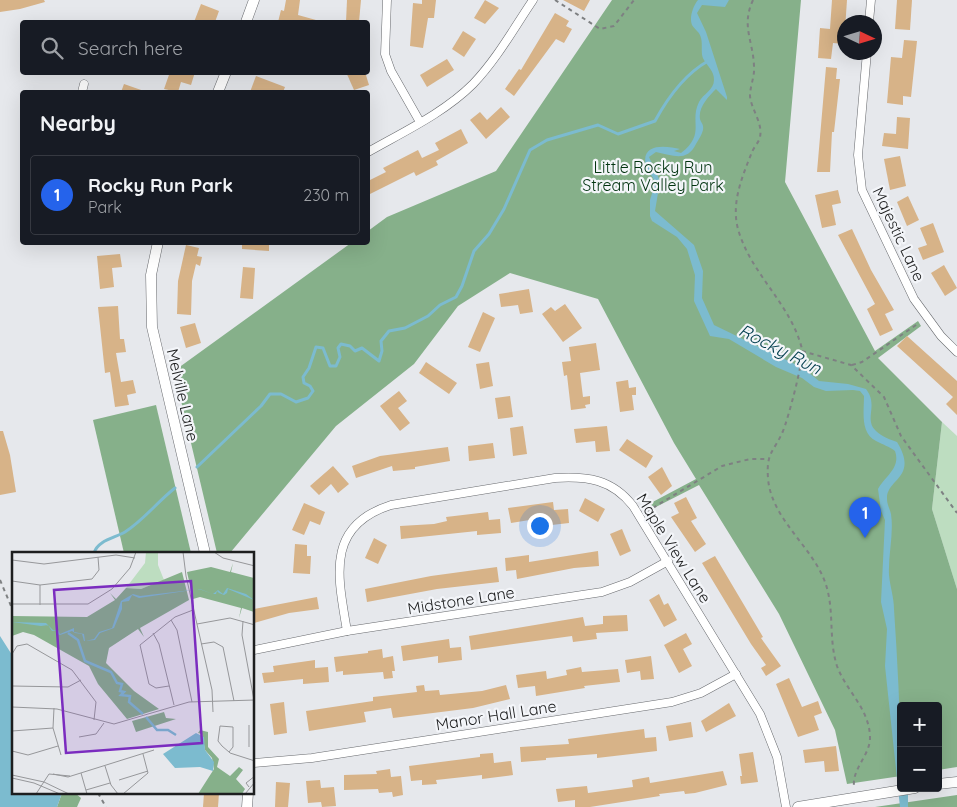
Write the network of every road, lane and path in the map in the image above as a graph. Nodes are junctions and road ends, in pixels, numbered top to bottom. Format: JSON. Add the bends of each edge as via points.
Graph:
{"nodes":[{"id":1,"x":254,"y":0,"type":"edge"},
{"id":2,"x":387,"y":0,"type":"edge"},
{"id":3,"x":534,"y":0,"type":"edge"},
{"id":4,"x":555,"y":0,"type":"edge"},
{"id":5,"x":634,"y":0,"type":"edge"},
{"id":6,"x":754,"y":0,"type":"edge"},
{"id":7,"x":871,"y":0,"type":"edge"},
{"id":8,"x":870,"y":15,"type":"edge"},
{"id":9,"x":247,"y":20,"type":"edge"},
{"id":10,"x":866,"y":60,"type":"edge"},
{"id":11,"x":225,"y":75,"type":"edge"},
{"id":12,"x":219,"y":90,"type":"edge"},
{"id":13,"x":420,"y":122,"type":"junction"},
{"id":14,"x":370,"y":151,"type":"edge"},
{"id":15,"x":157,"y":245,"type":"edge"},
{"id":16,"x":920,"y":323,"type":"dead end"},
{"id":17,"x":802,"y":351,"type":"junction"},
{"id":18,"x":957,"y":352,"type":"edge"},
{"id":19,"x":851,"y":365,"type":"junction"},
{"id":20,"x":768,"y":459,"type":"junction"},
{"id":21,"x":957,"y":513,"type":"edge"},
{"id":22,"x":639,"y":515,"type":"junction"},
{"id":23,"x":205,"y":552,"type":"edge"},
{"id":24,"x":668,"y":561,"type":"junction"},
{"id":25,"x":0,"y":580,"type":"edge"},
{"id":26,"x":12,"y":608,"type":"edge"},
{"id":27,"x":347,"y":631,"type":"junction"},
{"id":28,"x":255,"y":650,"type":"edge"},
{"id":29,"x":736,"y":674,"type":"junction"},
{"id":30,"x":255,"y":762,"type":"edge"},
{"id":31,"x":957,"y":782,"type":"edge"},
{"id":32,"x":942,"y":784,"type":"edge"},
{"id":33,"x":854,"y":786,"type":"dead end"},
{"id":34,"x":897,"y":791,"type":"edge"},
{"id":35,"x":99,"y":794,"type":"edge"},
{"id":36,"x":248,"y":794,"type":"edge"},
{"id":37,"x":106,"y":807,"type":"edge"},
{"id":38,"x":247,"y":807,"type":"edge"},
{"id":39,"x":786,"y":807,"type":"edge"},
{"id":40,"x":798,"y":807,"type":"edge"}],
"edges":[{"from":1,"to":9,"type":"street"},
{"from":2,"to":13,"type":"street","via":[[386,59]]},
{"from":3,"to":13,"type":"street","via":[[483,73],[452,102]]},
{"from":4,"to":5,"type":"path","via":[[600,29],[614,26]]},
{"from":6,"to":17,"type":"path","via":[[746,25],[754,70],[750,96],[760,137],[741,182],[735,218],[751,256],[784,307]]},
{"from":7,"to":8,"type":"street"},
{"from":10,"to":18,"type":"street","name":"Majestic Lane","via":[[858,155],[862,190],[914,299]]},
{"from":11,"to":12,"type":"street"},
{"from":13,"to":14,"type":"street"},
{"from":15,"to":23,"type":"street","name":"Melville Lane","via":[[151,275],[152,327]]},
{"from":16,"to":19,"type":"path","via":[[862,362]]},
{"from":17,"to":19,"type":"path"},
{"from":17,"to":20,"type":"path","via":[[799,379],[782,433]]},
{"from":19,"to":21,"type":"path","via":[[884,397],[901,436]]},
{"from":20,"to":22,"type":"path","via":[[750,459],[722,466]]},
{"from":20,"to":33,"type":"path","via":[[768,481],[773,496],[825,581],[831,605],[832,647],[838,668],[861,704],[867,722],[870,739],[855,774]]},
{"from":22,"to":24,"type":"street","name":"Maple View Lane"},
{"from":22,"to":27,"type":"street","name":"Maple View Lane","via":[[630,501],[612,486],[582,477],[555,478],[382,508],[368,515],[344,543],[338,576]]},
{"from":24,"to":27,"type":"street","name":"Midstone Lane","via":[[630,582],[602,592]]},
{"from":24,"to":29,"type":"street","name":"Maple View Lane"},
{"from":25,"to":26,"type":"path"},
{"from":27,"to":28,"type":"street","name":"Midstone Lane"},
{"from":29,"to":30,"type":"street","name":"Manor Hall Lane","via":[[701,693],[672,702],[312,758]]},
{"from":29,"to":39,"type":"street","name":"Maple View Lane","via":[[772,740]]},
{"from":31,"to":32,"type":"street"},
{"from":34,"to":40,"type":"street"},
{"from":35,"to":37,"type":"path"},
{"from":36,"to":38,"type":"street"}]}
